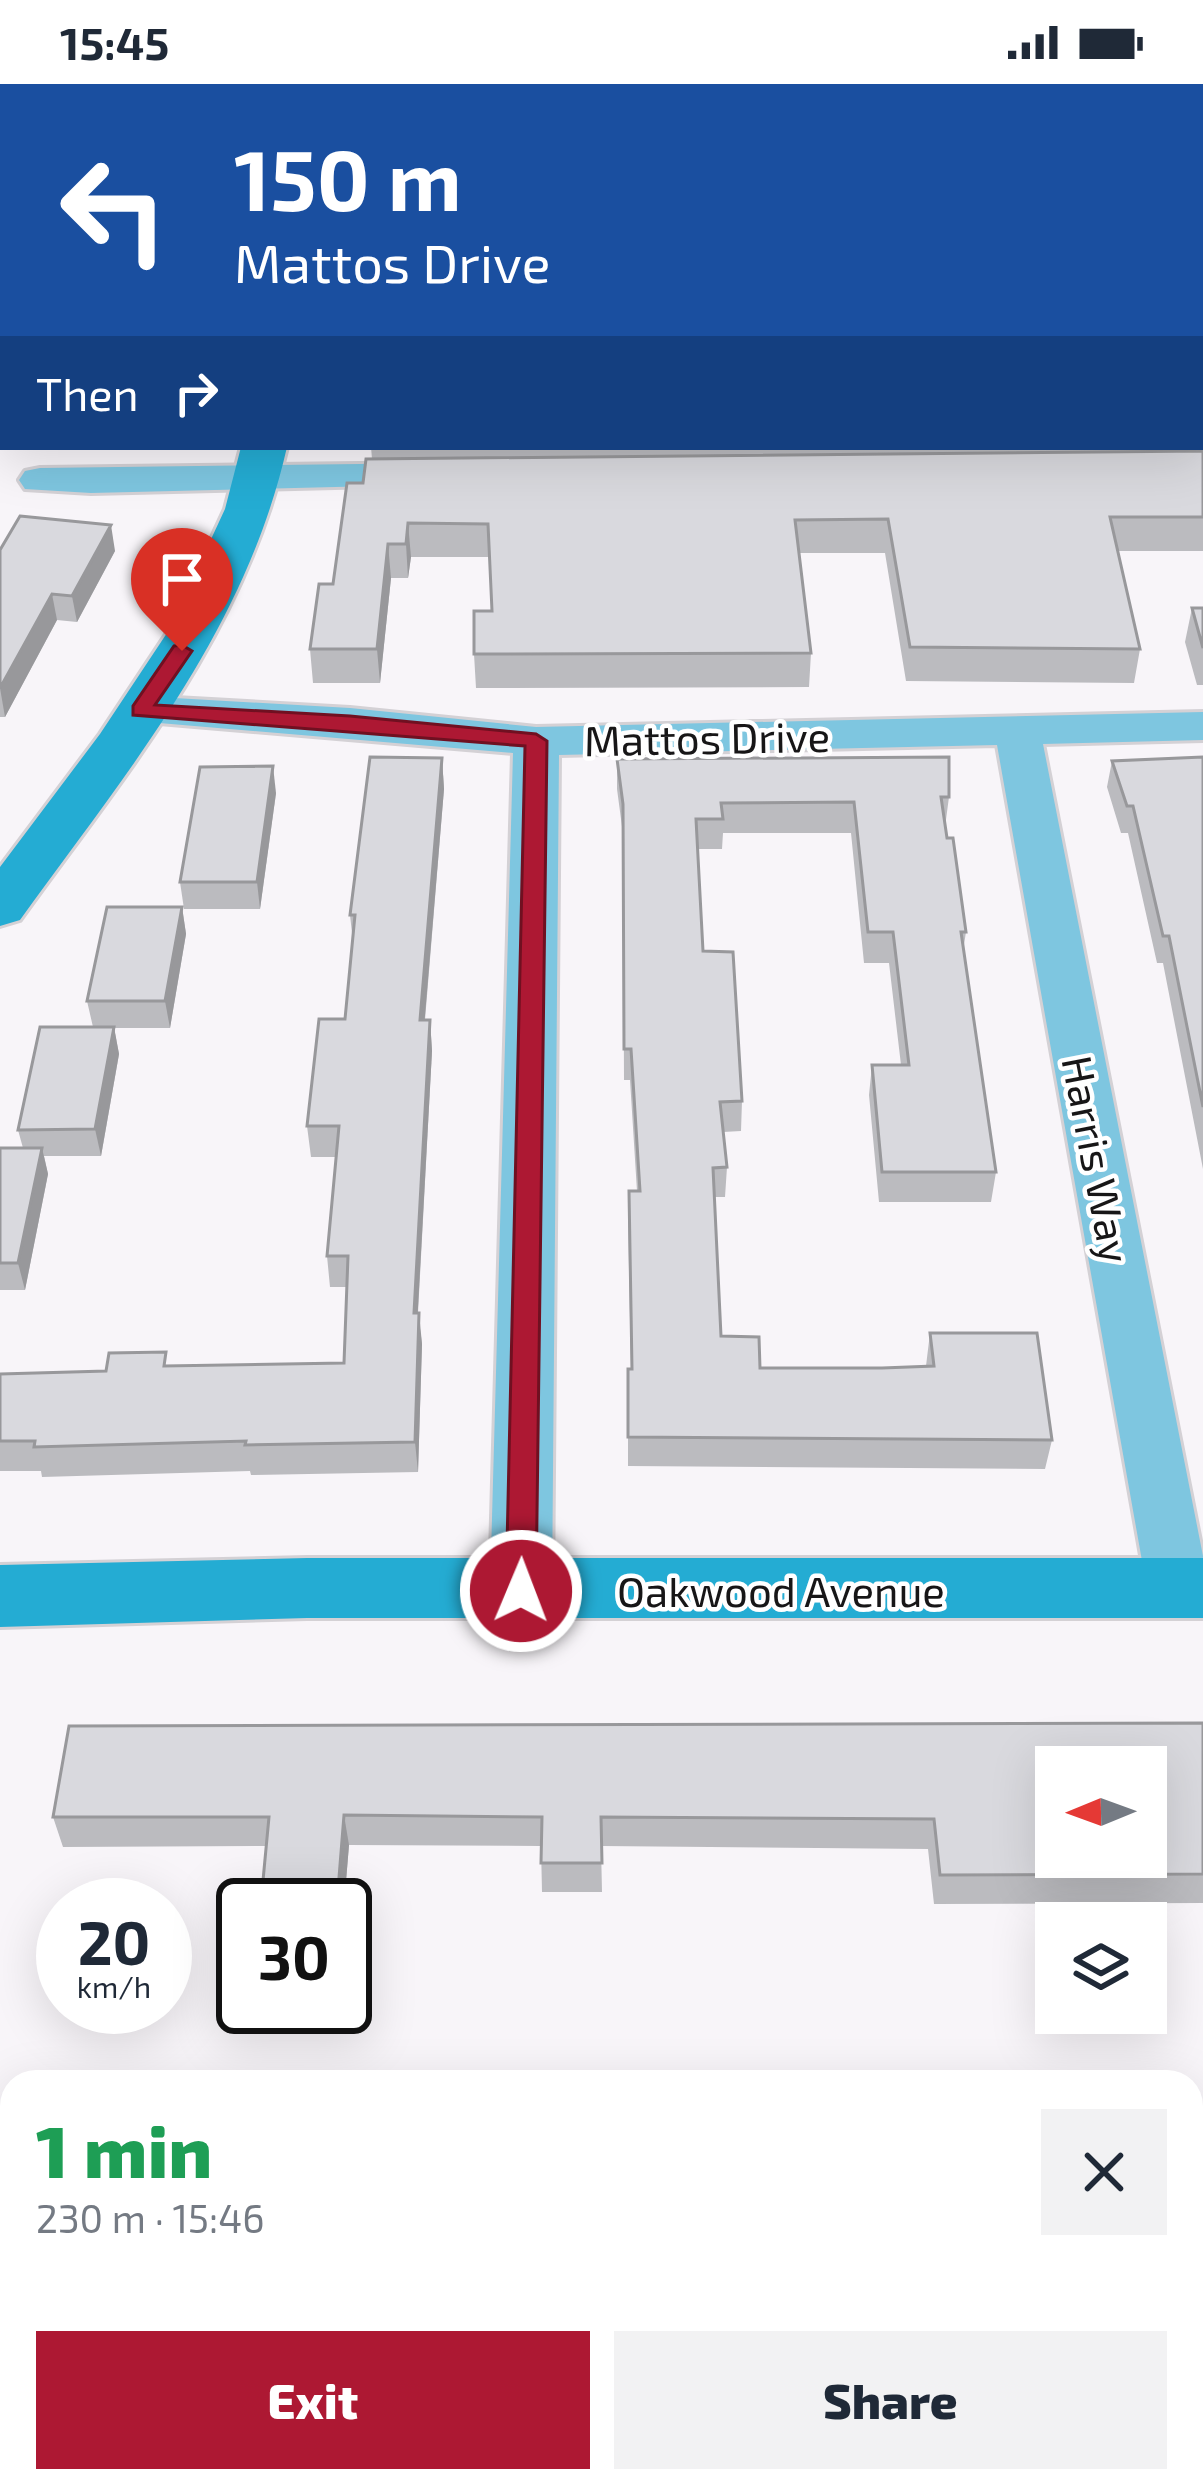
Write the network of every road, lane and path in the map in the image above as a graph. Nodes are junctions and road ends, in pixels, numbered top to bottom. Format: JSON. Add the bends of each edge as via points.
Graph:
{"nodes":[{"id":1,"x":262,"y":461,"type":"edge"},
{"id":2,"x":483,"y":474,"type":"edge"},
{"id":3,"x":40,"y":480,"type":"dead end"},
{"id":4,"x":140,"y":710,"type":"junction"},
{"id":5,"x":1203,"y":726,"type":"edge"},
{"id":6,"x":1017,"y":730,"type":"junction"},
{"id":7,"x":536,"y":741,"type":"junction"},
{"id":8,"x":0,"y":907,"type":"edge"},
{"id":9,"x":1191,"y":1588,"type":"edge"},
{"id":10,"x":521,"y":1591,"type":"junction"},
{"id":11,"x":0,"y":1596,"type":"edge"}],
"edges":[{"from":1,"to":2,"type":"street"},
{"from":1,"to":3,"type":"street","via":[[187,483]]},
{"from":1,"to":4,"type":"main road","via":[[242,537],[202,621]]},
{"from":4,"to":7,"type":"street","name":"Mattos Drive"},
{"from":4,"to":8,"type":"main road"},
{"from":5,"to":6,"type":"street","name":"Mattos Drive"},
{"from":6,"to":7,"type":"street","name":"Mattos Drive"},
{"from":6,"to":9,"type":"street","name":"Harris Way"},
{"from":7,"to":10,"type":"street"},
{"from":9,"to":10,"type":"main road","name":"Oakwood Avenue"},
{"from":10,"to":11,"type":"main road","name":"Oakwood Avenue"}]}
